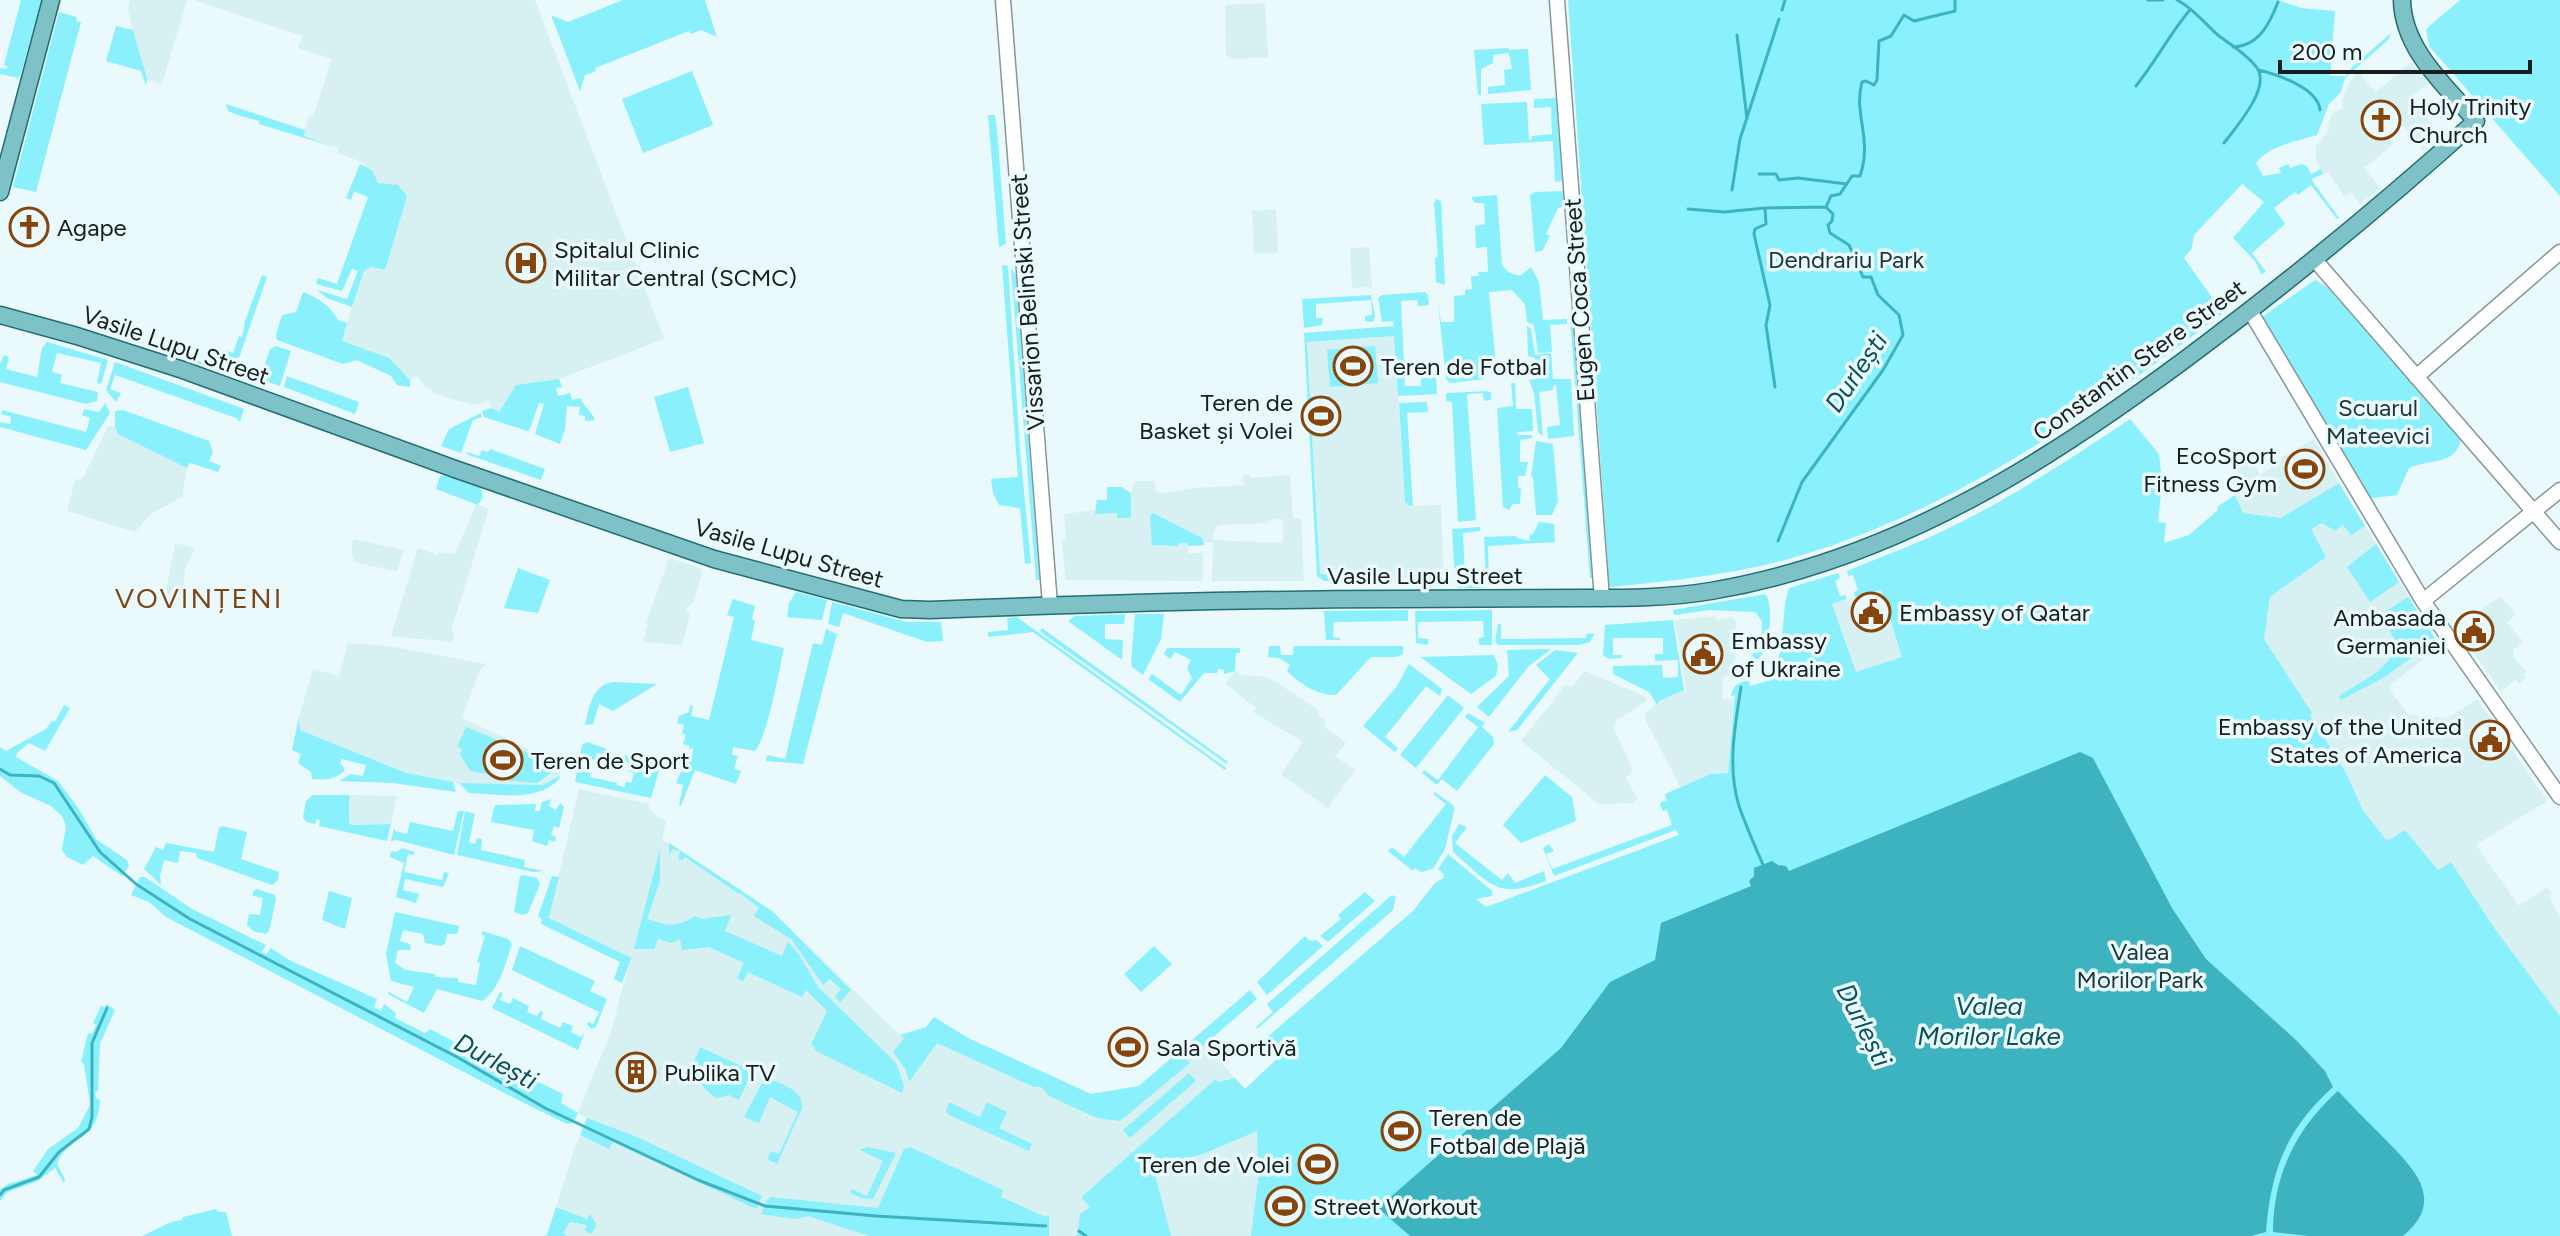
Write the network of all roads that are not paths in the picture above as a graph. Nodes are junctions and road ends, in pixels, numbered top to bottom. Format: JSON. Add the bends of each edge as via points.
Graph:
{"nodes":[{"id":1,"x":51,"y":0,"type":"edge"},
{"id":2,"x":1003,"y":0,"type":"edge"},
{"id":3,"x":1557,"y":0,"type":"edge"},
{"id":4,"x":2402,"y":0,"type":"edge"},
{"id":5,"x":0,"y":192,"type":"edge"},
{"id":6,"x":2560,"y":252,"type":"edge"},
{"id":7,"x":2315,"y":260,"type":"junction"},
{"id":8,"x":2250,"y":311,"type":"junction"},
{"id":9,"x":0,"y":315,"type":"edge"},
{"id":10,"x":2416,"y":377,"type":"junction"},
{"id":11,"x":2560,"y":490,"type":"edge"},
{"id":12,"x":2533,"y":512,"type":"junction"},
{"id":13,"x":2560,"y":542,"type":"edge"},
{"id":14,"x":1602,"y":599,"type":"junction"},
{"id":15,"x":2423,"y":601,"type":"junction"},
{"id":16,"x":1050,"y":605,"type":"junction"},
{"id":17,"x":2560,"y":797,"type":"edge"}],
"edges":[{"from":1,"to":5,"type":"main road"},
{"from":2,"to":16,"type":"main road","name":"Vissarion Belinski Street"},
{"from":3,"to":14,"type":"main road","name":"Eugen Coca Street"},
{"from":4,"to":7,"type":"main road","name":"Constantin Stere Street","via":[[2414,47],[2476,121]]},
{"from":6,"to":10,"type":"main road"},
{"from":7,"to":8,"type":"main road","name":"Constantin Stere Street"},
{"from":7,"to":10,"type":"main road"},
{"from":8,"to":14,"type":"main road","name":"Constantin Stere Street","via":[[2055,451],[1908,531],[1855,553],[1758,581],[1653,598]]},
{"from":8,"to":15,"type":"main road"},
{"from":9,"to":16,"type":"main road","name":"Vasile Lupu Street","via":[[183,370],[714,559],[901,609]]},
{"from":10,"to":12,"type":"main road"},
{"from":11,"to":12,"type":"main road"},
{"from":12,"to":13,"type":"main road"},
{"from":12,"to":15,"type":"main road"},
{"from":14,"to":16,"type":"main road","name":"Vasile Lupu Street"},
{"from":15,"to":17,"type":"main road"}]}
